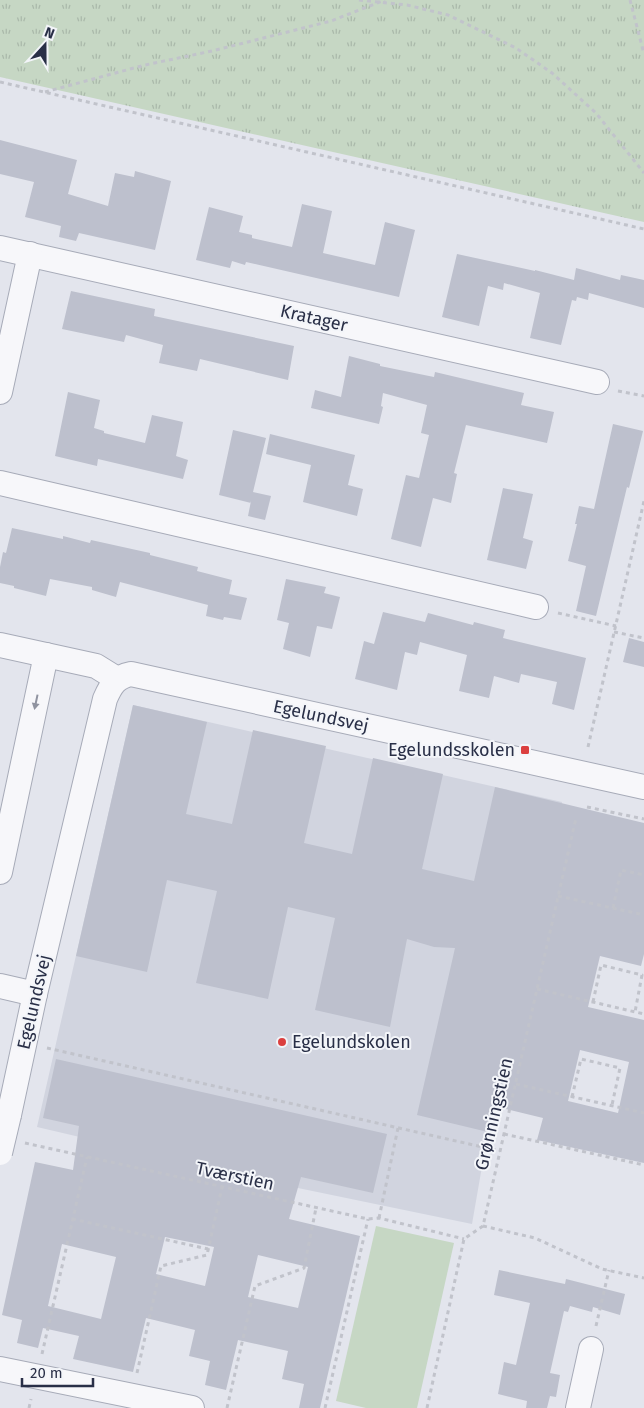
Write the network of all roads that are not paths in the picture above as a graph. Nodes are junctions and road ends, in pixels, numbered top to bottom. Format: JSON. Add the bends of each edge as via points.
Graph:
{"nodes":[{"id":1,"x":0,"y":248,"type":"edge"},
{"id":2,"x":30,"y":254,"type":"junction"},
{"id":3,"x":598,"y":382,"type":"dead end"},
{"id":4,"x":0,"y":392,"type":"edge"},
{"id":5,"x":0,"y":483,"type":"edge"},
{"id":6,"x":536,"y":607,"type":"road end"},
{"id":7,"x":0,"y":645,"type":"edge"},
{"id":8,"x":46,"y":655,"type":"junction"},
{"id":9,"x":117,"y":679,"type":"junction"},
{"id":10,"x":644,"y":787,"type":"edge"},
{"id":11,"x":0,"y":872,"type":"edge"},
{"id":12,"x":0,"y":986,"type":"edge"},
{"id":13,"x":35,"y":994,"type":"junction"},
{"id":14,"x":10,"y":1148,"type":"edge"},
{"id":15,"x":591,"y":1349,"type":"road end"},
{"id":16,"x":0,"y":1369,"type":"edge"},
{"id":17,"x":192,"y":1408,"type":"edge"},
{"id":18,"x":578,"y":1408,"type":"edge"}],
"edges":[{"from":1,"to":2,"type":"street","name":"Kratager"},
{"from":2,"to":3,"type":"street","name":"Kratager"},
{"from":2,"to":4,"type":"street"},
{"from":5,"to":6,"type":"street"},
{"from":7,"to":8,"type":"street"},
{"from":8,"to":9,"type":"street","via":[[96,666]]},
{"from":8,"to":11,"type":"street","one_way":true},
{"from":9,"to":10,"type":"street","name":"Egelundsvej","via":[[131,674]]},
{"from":9,"to":13,"type":"street","name":"Egelundsvej","via":[[105,699]]},
{"from":12,"to":13,"type":"street"},
{"from":13,"to":14,"type":"street","name":"Egelundsvej","bridge":true,"via":[[9,1115]]},
{"from":15,"to":18,"type":"street"},
{"from":16,"to":17,"type":"street"}]}
